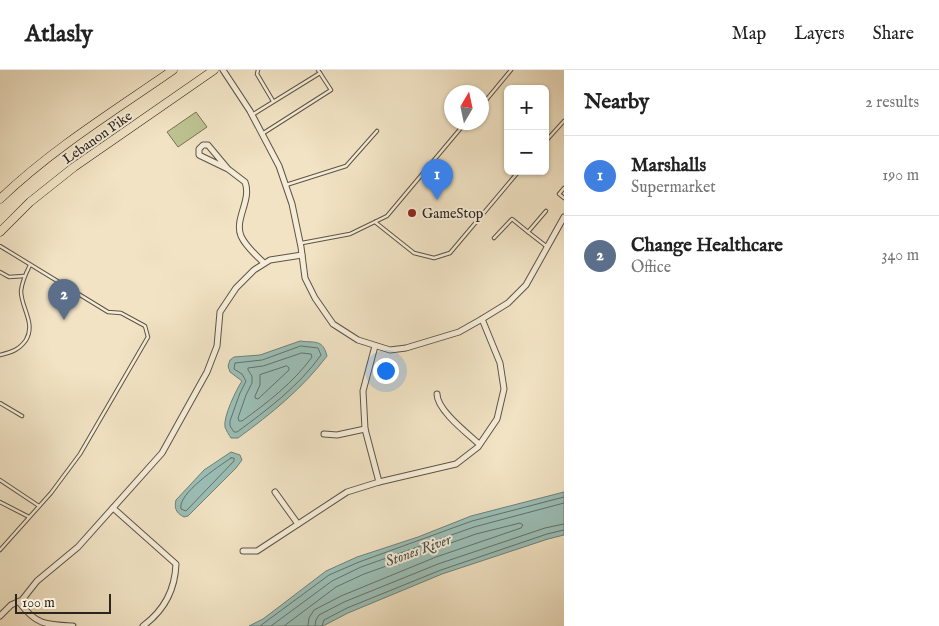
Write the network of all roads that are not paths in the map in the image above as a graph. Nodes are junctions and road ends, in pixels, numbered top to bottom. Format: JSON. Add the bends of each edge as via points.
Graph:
{"nodes":[{"id":1,"x":172,"y":70,"type":"edge"},
{"id":2,"x":214,"y":70,"type":"edge"},
{"id":3,"x":223,"y":70,"type":"edge"},
{"id":4,"x":258,"y":70,"type":"edge"},
{"id":5,"x":511,"y":70,"type":"edge"},
{"id":6,"x":319,"y":71,"type":"edge"},
{"id":7,"x":489,"y":96,"type":"edge"},
{"id":8,"x":273,"y":101,"type":"junction"},
{"id":9,"x":252,"y":115,"type":"junction"},
{"id":10,"x":564,"y":122,"type":"edge"},
{"id":11,"x":459,"y":130,"type":"edge"},
{"id":12,"x":377,"y":131,"type":"dead end"},
{"id":13,"x":262,"y":134,"type":"junction"},
{"id":14,"x":549,"y":138,"type":"edge"},
{"id":15,"x":228,"y":170,"type":"junction"},
{"id":16,"x":516,"y":175,"type":"edge"},
{"id":17,"x":286,"y":185,"type":"junction"},
{"id":18,"x":564,"y":188,"type":"edge"},
{"id":19,"x":564,"y":198,"type":"edge"},
{"id":20,"x":0,"y":199,"type":"edge"},
{"id":21,"x":546,"y":210,"type":"dead end"},
{"id":22,"x":564,"y":217,"type":"edge"},
{"id":23,"x":375,"y":222,"type":"junction"},
{"id":24,"x":0,"y":232,"type":"edge"},
{"id":25,"x":528,"y":232,"type":"junction"},
{"id":26,"x":494,"y":238,"type":"dead end"},
{"id":27,"x":300,"y":244,"type":"junction"},
{"id":28,"x":0,"y":246,"type":"edge"},
{"id":29,"x":547,"y":247,"type":"junction"},
{"id":30,"x":302,"y":255,"type":"junction"},
{"id":31,"x":264,"y":263,"type":"junction"},
{"id":32,"x":30,"y":265,"type":"junction"},
{"id":33,"x":0,"y":272,"type":"edge"},
{"id":34,"x":24,"y":276,"type":"junction"},
{"id":35,"x":482,"y":319,"type":"junction"},
{"id":36,"x":375,"y":346,"type":"junction"},
{"id":37,"x":0,"y":355,"type":"edge"},
{"id":38,"x":437,"y":394,"type":"dead end"},
{"id":39,"x":0,"y":403,"type":"edge"},
{"id":40,"x":22,"y":416,"type":"dead end"},
{"id":41,"x":365,"y":429,"type":"junction"},
{"id":42,"x":324,"y":434,"type":"dead end"},
{"id":43,"x":479,"y":444,"type":"junction"},
{"id":44,"x":0,"y":480,"type":"edge"},
{"id":45,"x":379,"y":482,"type":"junction"},
{"id":46,"x":275,"y":492,"type":"dead end"},
{"id":47,"x":0,"y":502,"type":"edge"},
{"id":48,"x":39,"y":506,"type":"junction"},
{"id":49,"x":113,"y":508,"type":"junction"},
{"id":50,"x":29,"y":517,"type":"junction"},
{"id":51,"x":298,"y":524,"type":"junction"},
{"id":52,"x":0,"y":550,"type":"edge"},
{"id":53,"x":243,"y":551,"type":"dead end"},
{"id":54,"x":20,"y":602,"type":"junction"},
{"id":55,"x":0,"y":616,"type":"edge"},
{"id":56,"x":73,"y":626,"type":"edge"},
{"id":57,"x":143,"y":626,"type":"edge"}],
"edges":[{"from":1,"to":20,"type":"main road","name":"Lebanon Pike","via":[[60,149]]},
{"from":2,"to":24,"type":"main road","name":"Lebanon Pike","via":[[74,167],[30,202]]},
{"from":3,"to":9,"type":"street"},
{"from":4,"to":8,"type":"lane","via":[[257,74]]},
{"from":5,"to":7,"type":"lane"},
{"from":6,"to":8,"type":"lane"},
{"from":6,"to":13,"type":"lane","via":[[331,90]]},
{"from":8,"to":9,"type":"lane"},
{"from":9,"to":13,"type":"street"},
{"from":10,"to":14,"type":"lane"},
{"from":11,"to":23,"type":"lane","via":[[387,216]]},
{"from":12,"to":17,"type":"lane","via":[[346,166]]},
{"from":13,"to":17,"type":"street"},
{"from":15,"to":15,"type":"street","via":[[208,145],[199,149],[201,156]]},
{"from":15,"to":31,"type":"street","via":[[246,186],[240,234]]},
{"from":16,"to":23,"type":"lane","via":[[450,253],[434,258],[414,253]]},
{"from":17,"to":27,"type":"street"},
{"from":18,"to":19,"type":"lane","via":[[559,194]]},
{"from":21,"to":25,"type":"lane"},
{"from":22,"to":29,"type":"street"},
{"from":23,"to":27,"type":"lane","via":[[350,234]]},
{"from":25,"to":26,"type":"lane","via":[[512,219]]},
{"from":25,"to":29,"type":"lane"},
{"from":27,"to":30,"type":"street"},
{"from":28,"to":32,"type":"lane"},
{"from":29,"to":35,"type":"street","via":[[526,285],[508,303]]},
{"from":30,"to":31,"type":"street"},
{"from":30,"to":36,"type":"street","via":[[305,278],[333,324],[358,340]]},
{"from":31,"to":49,"type":"street","via":[[243,281],[221,309],[216,353],[170,441]]},
{"from":32,"to":34,"type":"lane"},
{"from":32,"to":48,"type":"lane","via":[[108,312],[121,312],[145,326],[148,337],[80,454]]},
{"from":33,"to":34,"type":"lane","via":[[9,277]]},
{"from":34,"to":37,"type":"lane","via":[[21,292],[30,333],[21,347]]},
{"from":35,"to":36,"type":"street","via":[[459,332],[406,348],[390,350]]},
{"from":35,"to":43,"type":"street","via":[[500,363],[504,389],[497,419]]},
{"from":36,"to":41,"type":"street","via":[[363,391]]},
{"from":38,"to":43,"type":"street","via":[[442,409]]},
{"from":39,"to":40,"type":"lane"},
{"from":41,"to":42,"type":"street","via":[[337,435]]},
{"from":41,"to":45,"type":"street"},
{"from":43,"to":45,"type":"street","via":[[456,464]]},
{"from":44,"to":48,"type":"lane"},
{"from":45,"to":51,"type":"street","via":[[347,492]]},
{"from":46,"to":51,"type":"street"},
{"from":47,"to":50,"type":"lane"},
{"from":48,"to":50,"type":"lane"},
{"from":49,"to":54,"type":"street","via":[[78,547],[37,581]]},
{"from":49,"to":57,"type":"street","via":[[176,564],[172,591],[166,603]]},
{"from":50,"to":52,"type":"lane"},
{"from":51,"to":53,"type":"street","via":[[257,551]]},
{"from":54,"to":55,"type":"street","via":[[11,605]]},
{"from":54,"to":56,"type":"street","via":[[38,621]]}]}
